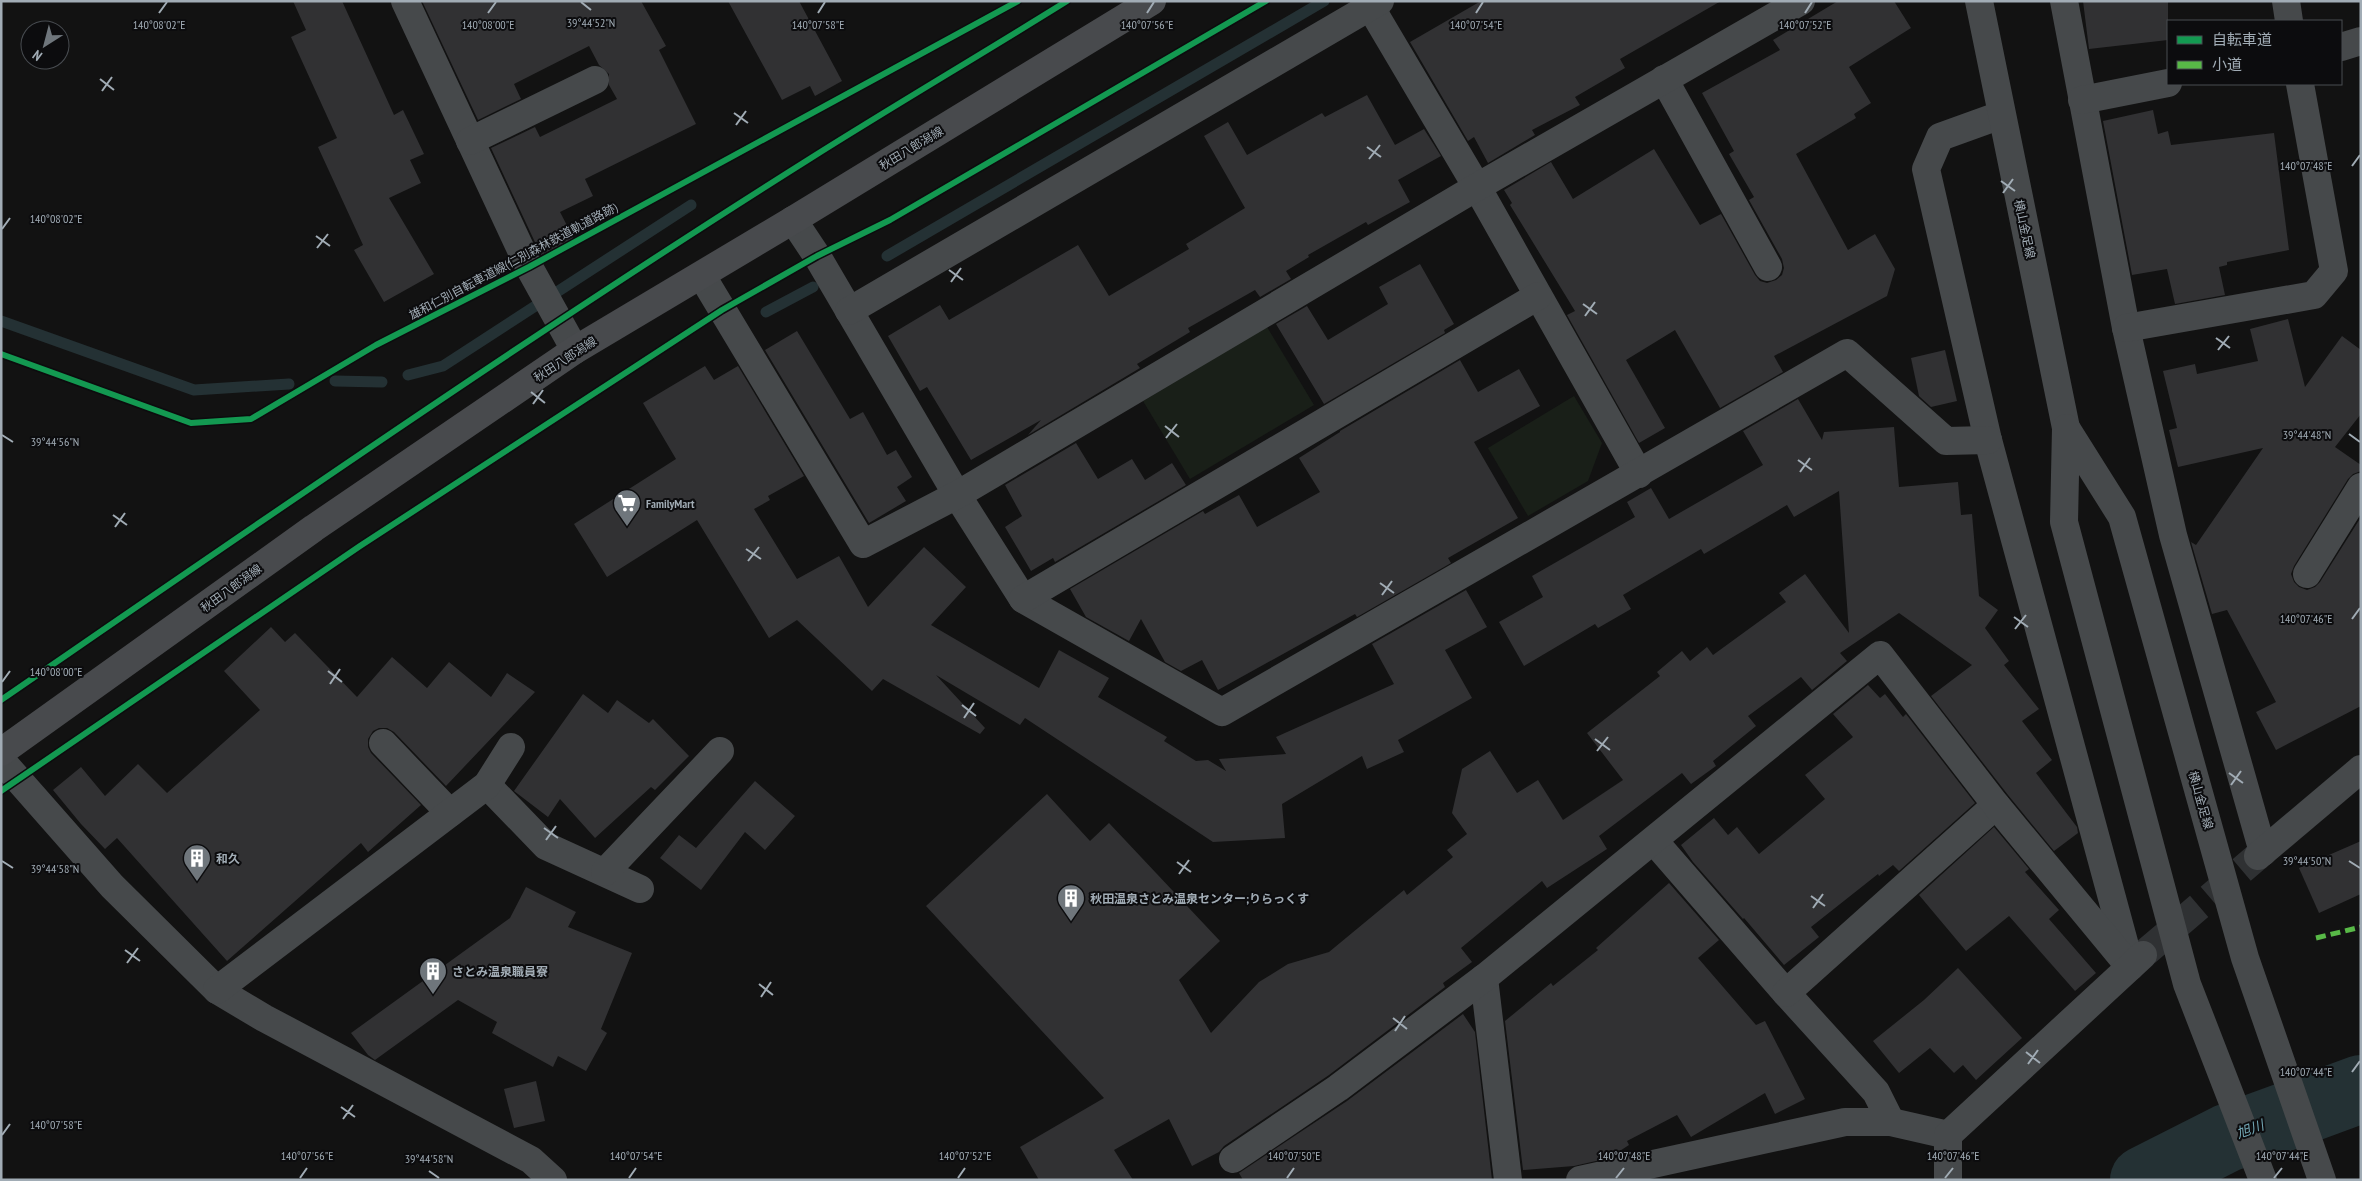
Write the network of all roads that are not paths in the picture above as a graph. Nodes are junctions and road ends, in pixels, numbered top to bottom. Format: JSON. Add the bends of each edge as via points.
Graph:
{"nodes":[{"id":1,"x":405,"y":1,"type":"edge"},
{"id":2,"x":1152,"y":1,"type":"edge"},
{"id":3,"x":1801,"y":1,"type":"edge"},
{"id":4,"x":1979,"y":1,"type":"edge"},
{"id":5,"x":2064,"y":1,"type":"edge"},
{"id":6,"x":2286,"y":1,"type":"edge"},
{"id":7,"x":1372,"y":3,"type":"edge"},
{"id":8,"x":2289,"y":20,"type":"edge"},
{"id":9,"x":2361,"y":41,"type":"edge"},
{"id":10,"x":2342,"y":47,"type":"edge"},
{"id":11,"x":1664,"y":79,"type":"junction"},
{"id":12,"x":595,"y":80,"type":"dead end"},
{"id":13,"x":2167,"y":84,"type":"edge"},
{"id":14,"x":2300,"y":85,"type":"edge"},
{"id":15,"x":2082,"y":100,"type":"junction"},
{"id":16,"x":2001,"y":115,"type":"junction"},
{"id":17,"x":470,"y":141,"type":"junction"},
{"id":18,"x":1477,"y":186,"type":"junction"},
{"id":19,"x":793,"y":220,"type":"junction"},
{"id":20,"x":1768,"y":267,"type":"dead end"},
{"id":21,"x":702,"y":276,"type":"junction"},
{"id":22,"x":1538,"y":296,"type":"junction"},
{"id":23,"x":850,"y":311,"type":"junction"},
{"id":24,"x":2126,"y":328,"type":"junction"},
{"id":25,"x":575,"y":350,"type":"junction"},
{"id":26,"x":2066,"y":428,"type":"junction"},
{"id":27,"x":1988,"y":440,"type":"junction"},
{"id":28,"x":1640,"y":474,"type":"junction"},
{"id":29,"x":2361,"y":487,"type":"edge"},
{"id":30,"x":957,"y":494,"type":"junction"},
{"id":31,"x":2307,"y":574,"type":"dead end"},
{"id":32,"x":1023,"y":598,"type":"junction"},
{"id":33,"x":383,"y":743,"type":"dead end"},
{"id":34,"x":511,"y":748,"type":"dead end"},
{"id":35,"x":720,"y":751,"type":"dead end"},
{"id":36,"x":1,"y":752,"type":"edge"},
{"id":37,"x":1,"y":760,"type":"edge"},
{"id":38,"x":2361,"y":769,"type":"edge"},
{"id":39,"x":487,"y":785,"type":"junction"},
{"id":40,"x":1996,"y":805,"type":"junction"},
{"id":41,"x":450,"y":813,"type":"junction"},
{"id":42,"x":1654,"y":841,"type":"junction"},
{"id":43,"x":605,"y":872,"type":"junction"},
{"id":44,"x":640,"y":889,"type":"dead end"},
{"id":45,"x":2138,"y":959,"type":"junction"},
{"id":46,"x":1484,"y":978,"type":"junction"},
{"id":47,"x":217,"y":990,"type":"junction"},
{"id":48,"x":1786,"y":993,"type":"junction"},
{"id":49,"x":1891,"y":1122,"type":"junction"},
{"id":50,"x":1948,"y":1135,"type":"junction"},
{"id":51,"x":1233,"y":1159,"type":"dead end"},
{"id":52,"x":553,"y":1180,"type":"edge"},
{"id":53,"x":1508,"y":1180,"type":"edge"},
{"id":54,"x":1580,"y":1180,"type":"edge"},
{"id":55,"x":1948,"y":1180,"type":"edge"},
{"id":56,"x":2263,"y":1180,"type":"edge"},
{"id":57,"x":2322,"y":1180,"type":"edge"}],
"edges":[{"from":1,"to":17,"type":"street"},
{"from":2,"to":19,"type":"main road","name":"秋田八郎潟線"},
{"from":3,"to":11,"type":"street"},
{"from":4,"to":16,"type":"street","name":"横山金足線"},
{"from":5,"to":15,"type":"street"},
{"from":6,"to":8,"type":"street"},
{"from":7,"to":18,"type":"street"},
{"from":7,"to":23,"type":"street"},
{"from":9,"to":10,"type":"street"},
{"from":11,"to":18,"type":"street"},
{"from":11,"to":20,"type":"street"},
{"from":12,"to":17,"type":"street"},
{"from":13,"to":15,"type":"street"},
{"from":14,"to":24,"type":"street","via":[[2334,271],[2314,295]]},
{"from":15,"to":24,"type":"street"},
{"from":16,"to":26,"type":"street","name":"横山金足線"},
{"from":16,"to":27,"type":"street","via":[[1940,136],[1926,169]]},
{"from":17,"to":25,"type":"street","via":[[539,287]]},
{"from":18,"to":22,"type":"street"},
{"from":18,"to":30,"type":"street"},
{"from":19,"to":21,"type":"main road","name":"秋田八郎潟線"},
{"from":19,"to":23,"type":"street"},
{"from":21,"to":25,"type":"main road","name":"秋田八郎潟線"},
{"from":21,"to":30,"type":"street","via":[[863,544]]},
{"from":22,"to":28,"type":"street"},
{"from":22,"to":32,"type":"street"},
{"from":23,"to":30,"type":"street"},
{"from":24,"to":38,"type":"street","via":[[2173,535],[2260,854]]},
{"from":25,"to":36,"type":"main road","name":"秋田八郎潟線","via":[[314,528]]},
{"from":26,"to":56,"type":"street","name":"横山金足線","via":[[2064,522],[2187,984]]},
{"from":26,"to":57,"type":"street","name":"横山金足線","via":[[2122,517],[2244,958]]},
{"from":27,"to":28,"type":"street","via":[[1946,441],[1847,353]]},
{"from":27,"to":45,"type":"street"},
{"from":28,"to":32,"type":"street","via":[[1222,712]]},
{"from":29,"to":31,"type":"street"},
{"from":30,"to":32,"type":"street"},
{"from":33,"to":41,"type":"street"},
{"from":34,"to":39,"type":"street"},
{"from":35,"to":43,"type":"street"},
{"from":37,"to":47,"type":"street","via":[[112,886]]},
{"from":39,"to":41,"type":"street"},
{"from":39,"to":43,"type":"street","via":[[546,846]]},
{"from":40,"to":42,"type":"street","via":[[1880,655]]},
{"from":40,"to":45,"type":"street"},
{"from":40,"to":48,"type":"street"},
{"from":41,"to":47,"type":"street"},
{"from":42,"to":46,"type":"street"},
{"from":42,"to":48,"type":"street"},
{"from":43,"to":44,"type":"street"},
{"from":45,"to":50,"type":"street"},
{"from":46,"to":51,"type":"street","via":[[1338,1088]]},
{"from":46,"to":53,"type":"street"},
{"from":47,"to":52,"type":"street","via":[[531,1160]]},
{"from":48,"to":49,"type":"street","via":[[1876,1092]]},
{"from":49,"to":50,"type":"street"},
{"from":49,"to":54,"type":"street","via":[[1846,1122]]},
{"from":50,"to":55,"type":"street"}]}
